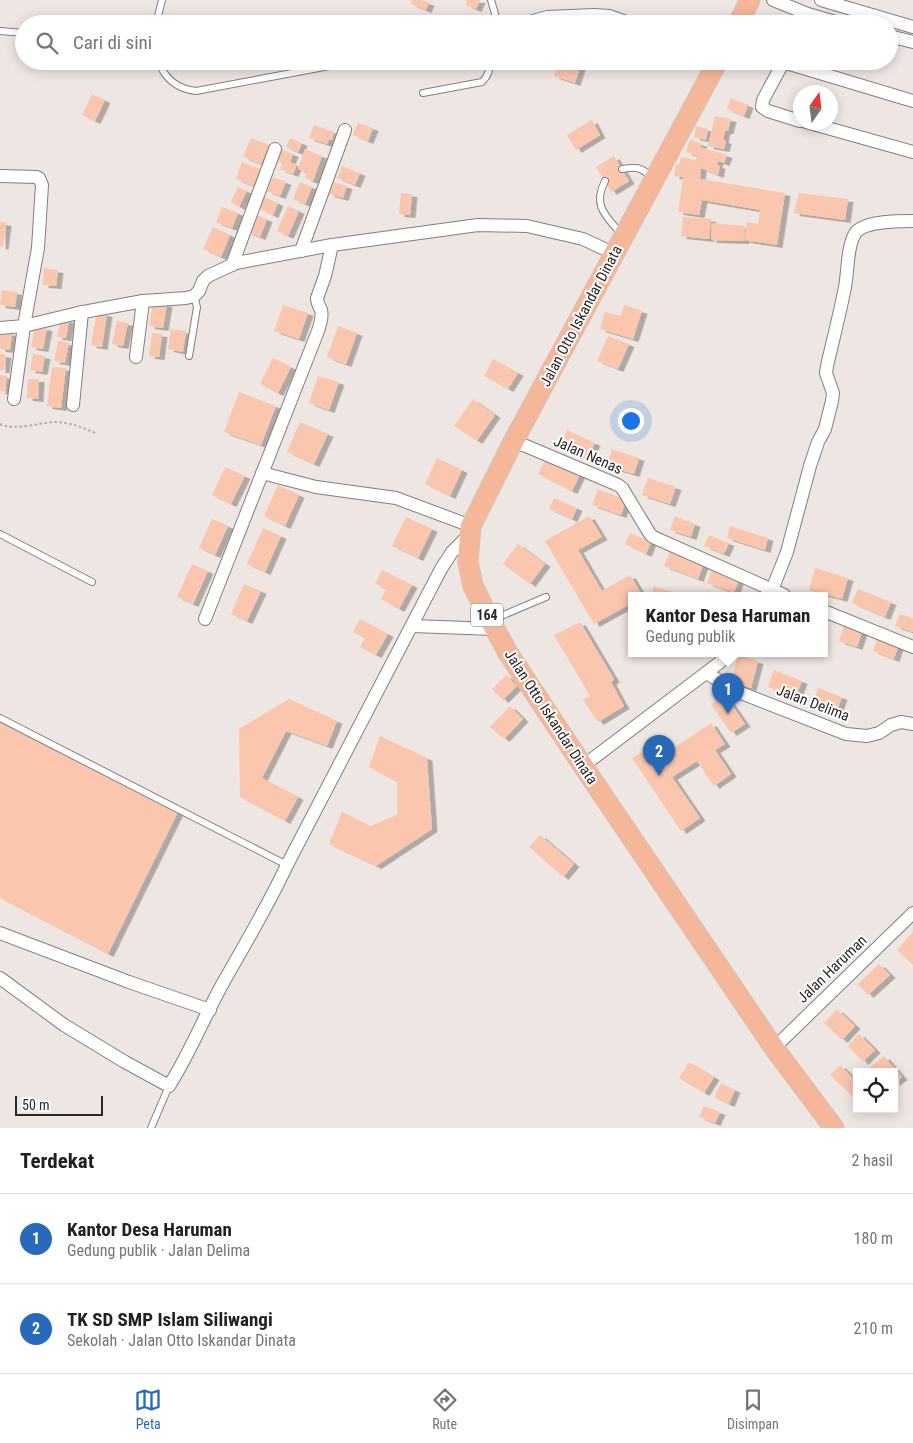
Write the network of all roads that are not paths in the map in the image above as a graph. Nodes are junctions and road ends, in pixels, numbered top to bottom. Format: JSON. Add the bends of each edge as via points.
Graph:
{"nodes":[{"id":1,"x":162,"y":0,"type":"edge"},
{"id":2,"x":491,"y":0,"type":"edge"},
{"id":3,"x":750,"y":0,"type":"edge"},
{"id":4,"x":773,"y":0,"type":"edge"},
{"id":5,"x":821,"y":0,"type":"edge"},
{"id":6,"x":158,"y":15,"type":"edge"},
{"id":7,"x":495,"y":15,"type":"edge"},
{"id":8,"x":544,"y":15,"type":"edge"},
{"id":9,"x":616,"y":15,"type":"edge"},
{"id":10,"x":742,"y":15,"type":"edge"},
{"id":11,"x":799,"y":15,"type":"edge"},
{"id":12,"x":872,"y":15,"type":"edge"},
{"id":13,"x":898,"y":23,"type":"edge"},
{"id":14,"x":913,"y":27,"type":"edge"},
{"id":15,"x":0,"y":31,"type":"edge"},
{"id":16,"x":15,"y":32,"type":"edge"},
{"id":17,"x":898,"y":38,"type":"edge"},
{"id":18,"x":913,"y":42,"type":"edge"},
{"id":19,"x":162,"y":70,"type":"edge"},
{"id":20,"x":306,"y":70,"type":"edge"},
{"id":21,"x":489,"y":70,"type":"edge"},
{"id":22,"x":713,"y":70,"type":"edge"},
{"id":23,"x":779,"y":70,"type":"edge"},
{"id":24,"x":810,"y":70,"type":"edge"},
{"id":25,"x":423,"y":93,"type":"dead end"},
{"id":26,"x":913,"y":101,"type":"edge"},
{"id":27,"x":793,"y":119,"type":"edge"},
{"id":28,"x":345,"y":130,"type":"dead end"},
{"id":29,"x":835,"y":130,"type":"edge"},
{"id":30,"x":275,"y":149,"type":"dead end"},
{"id":31,"x":913,"y":152,"type":"edge"},
{"id":32,"x":622,"y":169,"type":"dead end"},
{"id":33,"x":0,"y":176,"type":"edge"},
{"id":34,"x":605,"y":181,"type":"dead end"},
{"id":35,"x":654,"y":182,"type":"junction"},
{"id":36,"x":913,"y":221,"type":"edge"},
{"id":37,"x":332,"y":245,"type":"junction"},
{"id":38,"x":620,"y":246,"type":"junction"},
{"id":39,"x":301,"y":251,"type":"junction"},
{"id":40,"x":232,"y":265,"type":"junction"},
{"id":41,"x":194,"y":296,"type":"junction"},
{"id":42,"x":143,"y":301,"type":"junction"},
{"id":43,"x":82,"y":312,"type":"junction"},
{"id":44,"x":24,"y":326,"type":"junction"},
{"id":45,"x":0,"y":328,"type":"edge"},
{"id":46,"x":190,"y":356,"type":"dead end"},
{"id":47,"x":136,"y":357,"type":"dead end"},
{"id":48,"x":14,"y":399,"type":"dead end"},
{"id":49,"x":73,"y":405,"type":"dead end"},
{"id":50,"x":513,"y":442,"type":"junction"},
{"id":51,"x":262,"y":473,"type":"junction"},
{"id":52,"x":471,"y":530,"type":"junction"},
{"id":53,"x":0,"y":534,"type":"edge"},
{"id":54,"x":92,"y":582,"type":"dead end"},
{"id":55,"x":764,"y":591,"type":"edge"},
{"id":56,"x":546,"y":597,"type":"dead end"},
{"id":57,"x":828,"y":614,"type":"edge"},
{"id":58,"x":205,"y":619,"type":"dead end"},
{"id":59,"x":493,"y":625,"type":"junction"},
{"id":60,"x":412,"y":626,"type":"junction"},
{"id":61,"x":913,"y":647,"type":"edge"},
{"id":62,"x":725,"y":657,"type":"edge"},
{"id":63,"x":706,"y":673,"type":"junction"},
{"id":64,"x":0,"y":718,"type":"edge"},
{"id":65,"x":913,"y":724,"type":"edge"},
{"id":66,"x":583,"y":766,"type":"junction"},
{"id":67,"x":287,"y":865,"type":"junction"},
{"id":68,"x":913,"y":913,"type":"edge"},
{"id":69,"x":0,"y":933,"type":"edge"},
{"id":70,"x":0,"y":978,"type":"edge"},
{"id":71,"x":210,"y":1010,"type":"junction"},
{"id":72,"x":774,"y":1048,"type":"junction"},
{"id":73,"x":170,"y":1086,"type":"junction"},
{"id":74,"x":152,"y":1128,"type":"edge"},
{"id":75,"x":834,"y":1128,"type":"edge"}],
"edges":[{"from":1,"to":6,"type":"lane"},
{"from":2,"to":7,"type":"lane"},
{"from":3,"to":10,"type":"main road"},
{"from":4,"to":11,"type":"street"},
{"from":5,"to":12,"type":"street"},
{"from":8,"to":9,"type":"lane","via":[[594,12]]},
{"from":13,"to":14,"type":"street"},
{"from":15,"to":16,"type":"lane"},
{"from":17,"to":18,"type":"street"},
{"from":19,"to":20,"type":"lane","via":[[170,82],[196,90]]},
{"from":21,"to":25,"type":"lane","via":[[482,82]]},
{"from":22,"to":35,"type":"main road","name":"Jalan Otto Iskandar Dinata","number":"164"},
{"from":23,"to":27,"type":"street","via":[[762,107]]},
{"from":24,"to":26,"type":"street"},
{"from":28,"to":39,"type":"street"},
{"from":29,"to":31,"type":"street"},
{"from":30,"to":40,"type":"street"},
{"from":32,"to":35,"type":"lane","via":[[634,167],[645,170]]},
{"from":33,"to":44,"type":"street","via":[[37,177],[42,185],[38,248]]},
{"from":34,"to":38,"type":"lane","via":[[600,190],[601,210]]},
{"from":35,"to":38,"type":"main road","name":"Jalan Otto Iskandar Dinata","number":"164"},
{"from":36,"to":55,"type":"street","via":[[865,226],[853,238],[846,286],[827,366],[833,393],[825,429],[813,458],[787,552]]},
{"from":37,"to":38,"type":"street","via":[[478,225],[527,226]]},
{"from":37,"to":39,"type":"street"},
{"from":37,"to":51,"type":"street","via":[[317,298],[321,320]]},
{"from":38,"to":50,"type":"main road","name":"Jalan Otto Iskandar Dinata","number":"164"},
{"from":39,"to":40,"type":"street"},
{"from":40,"to":41,"type":"street","via":[[204,278]]},
{"from":41,"to":42,"type":"street"},
{"from":41,"to":46,"type":"lane","via":[[197,307]]},
{"from":42,"to":43,"type":"street"},
{"from":42,"to":47,"type":"street"},
{"from":43,"to":44,"type":"street"},
{"from":43,"to":49,"type":"street"},
{"from":44,"to":45,"type":"street"},
{"from":44,"to":48,"type":"street"},
{"from":50,"to":52,"type":"main road","name":"Jalan Otto Iskandar Dinata","number":"164"},
{"from":50,"to":55,"type":"street","name":"Jalan Nenas","via":[[618,485],[651,536]]},
{"from":51,"to":52,"type":"street","via":[[316,487],[396,498]]},
{"from":51,"to":58,"type":"street"},
{"from":52,"to":59,"type":"main road","name":"Jalan Otto Iskandar Dinata","number":"164","via":[[468,562],[473,586]]},
{"from":52,"to":60,"type":"street","via":[[441,569]]},
{"from":53,"to":54,"type":"lane"},
{"from":56,"to":59,"type":"lane"},
{"from":57,"to":61,"type":"street"},
{"from":59,"to":60,"type":"street"},
{"from":59,"to":66,"type":"main road","name":"Jalan Otto Iskandar Dinata","number":"164"},
{"from":60,"to":67,"type":"street"},
{"from":62,"to":63,"type":"street"},
{"from":63,"to":65,"type":"street","name":"Jalan Delima","via":[[740,693],[846,734],[868,736],[901,722]]},
{"from":63,"to":66,"type":"street"},
{"from":64,"to":67,"type":"lane"},
{"from":66,"to":72,"type":"main road","name":"Jalan Otto Iskandar Dinata","number":"164"},
{"from":67,"to":71,"type":"street"},
{"from":68,"to":72,"type":"street","name":"Jalan Haruman"},
{"from":69,"to":71,"type":"street"},
{"from":70,"to":73,"type":"street","via":[[64,1025]]},
{"from":71,"to":73,"type":"street"},
{"from":72,"to":75,"type":"main road","name":"Jalan Otto Iskandar Dinata","number":"164"},
{"from":73,"to":74,"type":"lane"}]}
